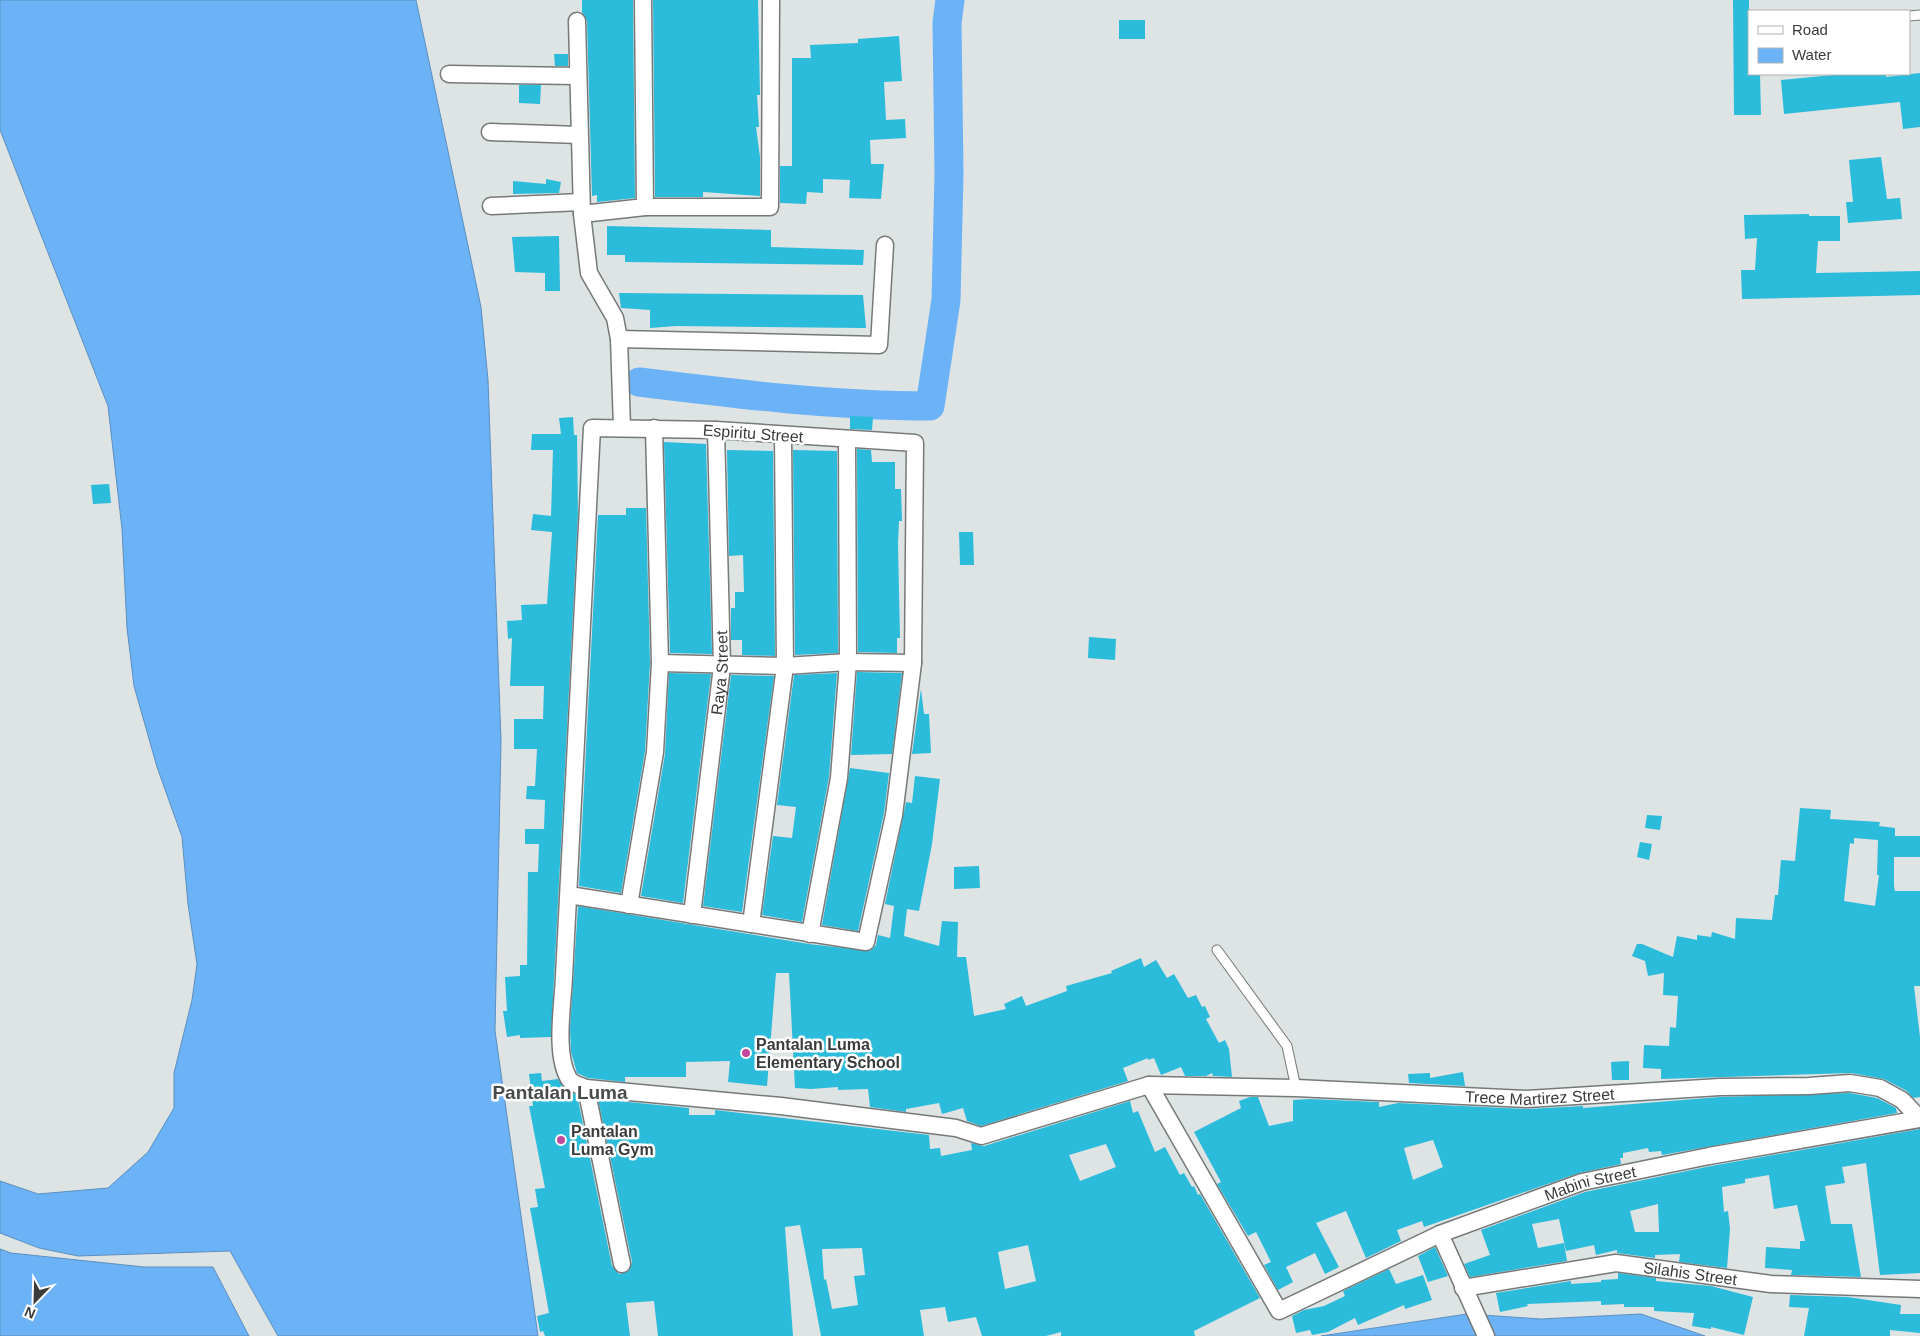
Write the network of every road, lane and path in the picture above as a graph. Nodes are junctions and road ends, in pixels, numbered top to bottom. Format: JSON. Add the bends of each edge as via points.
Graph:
{"nodes":[{"id":1,"x":643,"y":0,"type":"edge"},
{"id":2,"x":771,"y":0,"type":"edge"},
{"id":3,"x":577,"y":21,"type":"dead end"},
{"id":4,"x":449,"y":74,"type":"dead end"},
{"id":5,"x":577,"y":76,"type":"junction"},
{"id":6,"x":490,"y":132,"type":"dead end"},
{"id":7,"x":579,"y":135,"type":"junction"},
{"id":8,"x":491,"y":206,"type":"dead end"},
{"id":9,"x":581,"y":208,"type":"junction"},
{"id":10,"x":645,"y":208,"type":"junction"},
{"id":11,"x":886,"y":245,"type":"dead end"},
{"id":12,"x":620,"y":346,"type":"junction"},
{"id":13,"x":622,"y":422,"type":"junction"},
{"id":14,"x":654,"y":428,"type":"junction"},
{"id":15,"x":716,"y":430,"type":"junction"},
{"id":16,"x":783,"y":435,"type":"junction"},
{"id":17,"x":847,"y":439,"type":"junction"},
{"id":18,"x":848,"y":662,"type":"junction"},
{"id":19,"x":660,"y":663,"type":"junction"},
{"id":20,"x":913,"y":663,"type":"junction"},
{"id":21,"x":722,"y":666,"type":"junction"},
{"id":22,"x":785,"y":666,"type":"junction"},
{"id":23,"x":569,"y":895,"type":"junction"},
{"id":24,"x":629,"y":905,"type":"junction"},
{"id":25,"x":692,"y":914,"type":"junction"},
{"id":26,"x":750,"y":924,"type":"junction"},
{"id":27,"x":810,"y":934,"type":"junction"},
{"id":28,"x":1218,"y":950,"type":"dead end"},
{"id":29,"x":1149,"y":1085,"type":"junction"},
{"id":30,"x":586,"y":1088,"type":"junction"},
{"id":31,"x":1296,"y":1088,"type":"junction"},
{"id":32,"x":1920,"y":1119,"type":"edge"},
{"id":33,"x":1440,"y":1234,"type":"junction"},
{"id":34,"x":622,"y":1264,"type":"dead end"},
{"id":35,"x":1463,"y":1288,"type":"junction"},
{"id":36,"x":1920,"y":1289,"type":"edge"},
{"id":37,"x":1486,"y":1336,"type":"edge"}],
"edges":[{"from":1,"to":10,"type":"street"},
{"from":2,"to":10,"type":"street","via":[[770,207]]},
{"from":3,"to":5,"type":"street"},
{"from":4,"to":5,"type":"street"},
{"from":5,"to":7,"type":"street"},
{"from":6,"to":7,"type":"street"},
{"from":7,"to":9,"type":"street"},
{"from":8,"to":9,"type":"street"},
{"from":9,"to":10,"type":"street"},
{"from":9,"to":12,"type":"street","via":[[589,273],[615,318]]},
{"from":11,"to":12,"type":"street","via":[[880,345]]},
{"from":12,"to":13,"type":"street"},
{"from":13,"to":14,"type":"street","name":"Espiritu Street"},
{"from":13,"to":23,"type":"street","name":"Espiritu Street","via":[[592,428]]},
{"from":14,"to":15,"type":"street","name":"Espiritu Street"},
{"from":14,"to":19,"type":"street"},
{"from":15,"to":16,"type":"street","name":"Espiritu Street"},
{"from":15,"to":21,"type":"street","name":"Raya Street"},
{"from":16,"to":17,"type":"street","name":"Espiritu Street"},
{"from":16,"to":22,"type":"street"},
{"from":17,"to":18,"type":"street"},
{"from":17,"to":20,"type":"street","name":"Espiritu Street","via":[[915,443]]},
{"from":18,"to":20,"type":"street"},
{"from":18,"to":22,"type":"street"},
{"from":18,"to":27,"type":"street","via":[[839,778]]},
{"from":19,"to":21,"type":"street"},
{"from":19,"to":24,"type":"street","via":[[655,752]]},
{"from":20,"to":27,"type":"street","via":[[894,815],[866,942]]},
{"from":21,"to":22,"type":"street"},
{"from":21,"to":25,"type":"street","name":"Raya Street"},
{"from":22,"to":26,"type":"street"},
{"from":23,"to":24,"type":"street"},
{"from":23,"to":30,"type":"street","via":[[561,1052],[570,1080]]},
{"from":24,"to":25,"type":"street"},
{"from":25,"to":26,"type":"street"},
{"from":26,"to":27,"type":"street"},
{"from":28,"to":31,"type":"lane","via":[[1287,1046]]},
{"from":29,"to":30,"type":"street","name":"Trece Martirez Street","via":[[981,1136],[956,1128],[781,1106]]},
{"from":29,"to":31,"type":"street","name":"Trece Martirez Street"},
{"from":29,"to":33,"type":"street","name":"Mabini Street","via":[[1279,1311]]},
{"from":30,"to":34,"type":"street"},
{"from":31,"to":32,"type":"street","name":"Trece Martirez Street","via":[[1527,1099],[1850,1083],[1880,1088],[1902,1100]]},
{"from":32,"to":33,"type":"street","name":"Mabini Street","via":[[1582,1182]]},
{"from":33,"to":35,"type":"street"},
{"from":35,"to":36,"type":"street","name":"Silahis Street","via":[[1616,1263],[1772,1284]]},
{"from":35,"to":37,"type":"street"}]}
